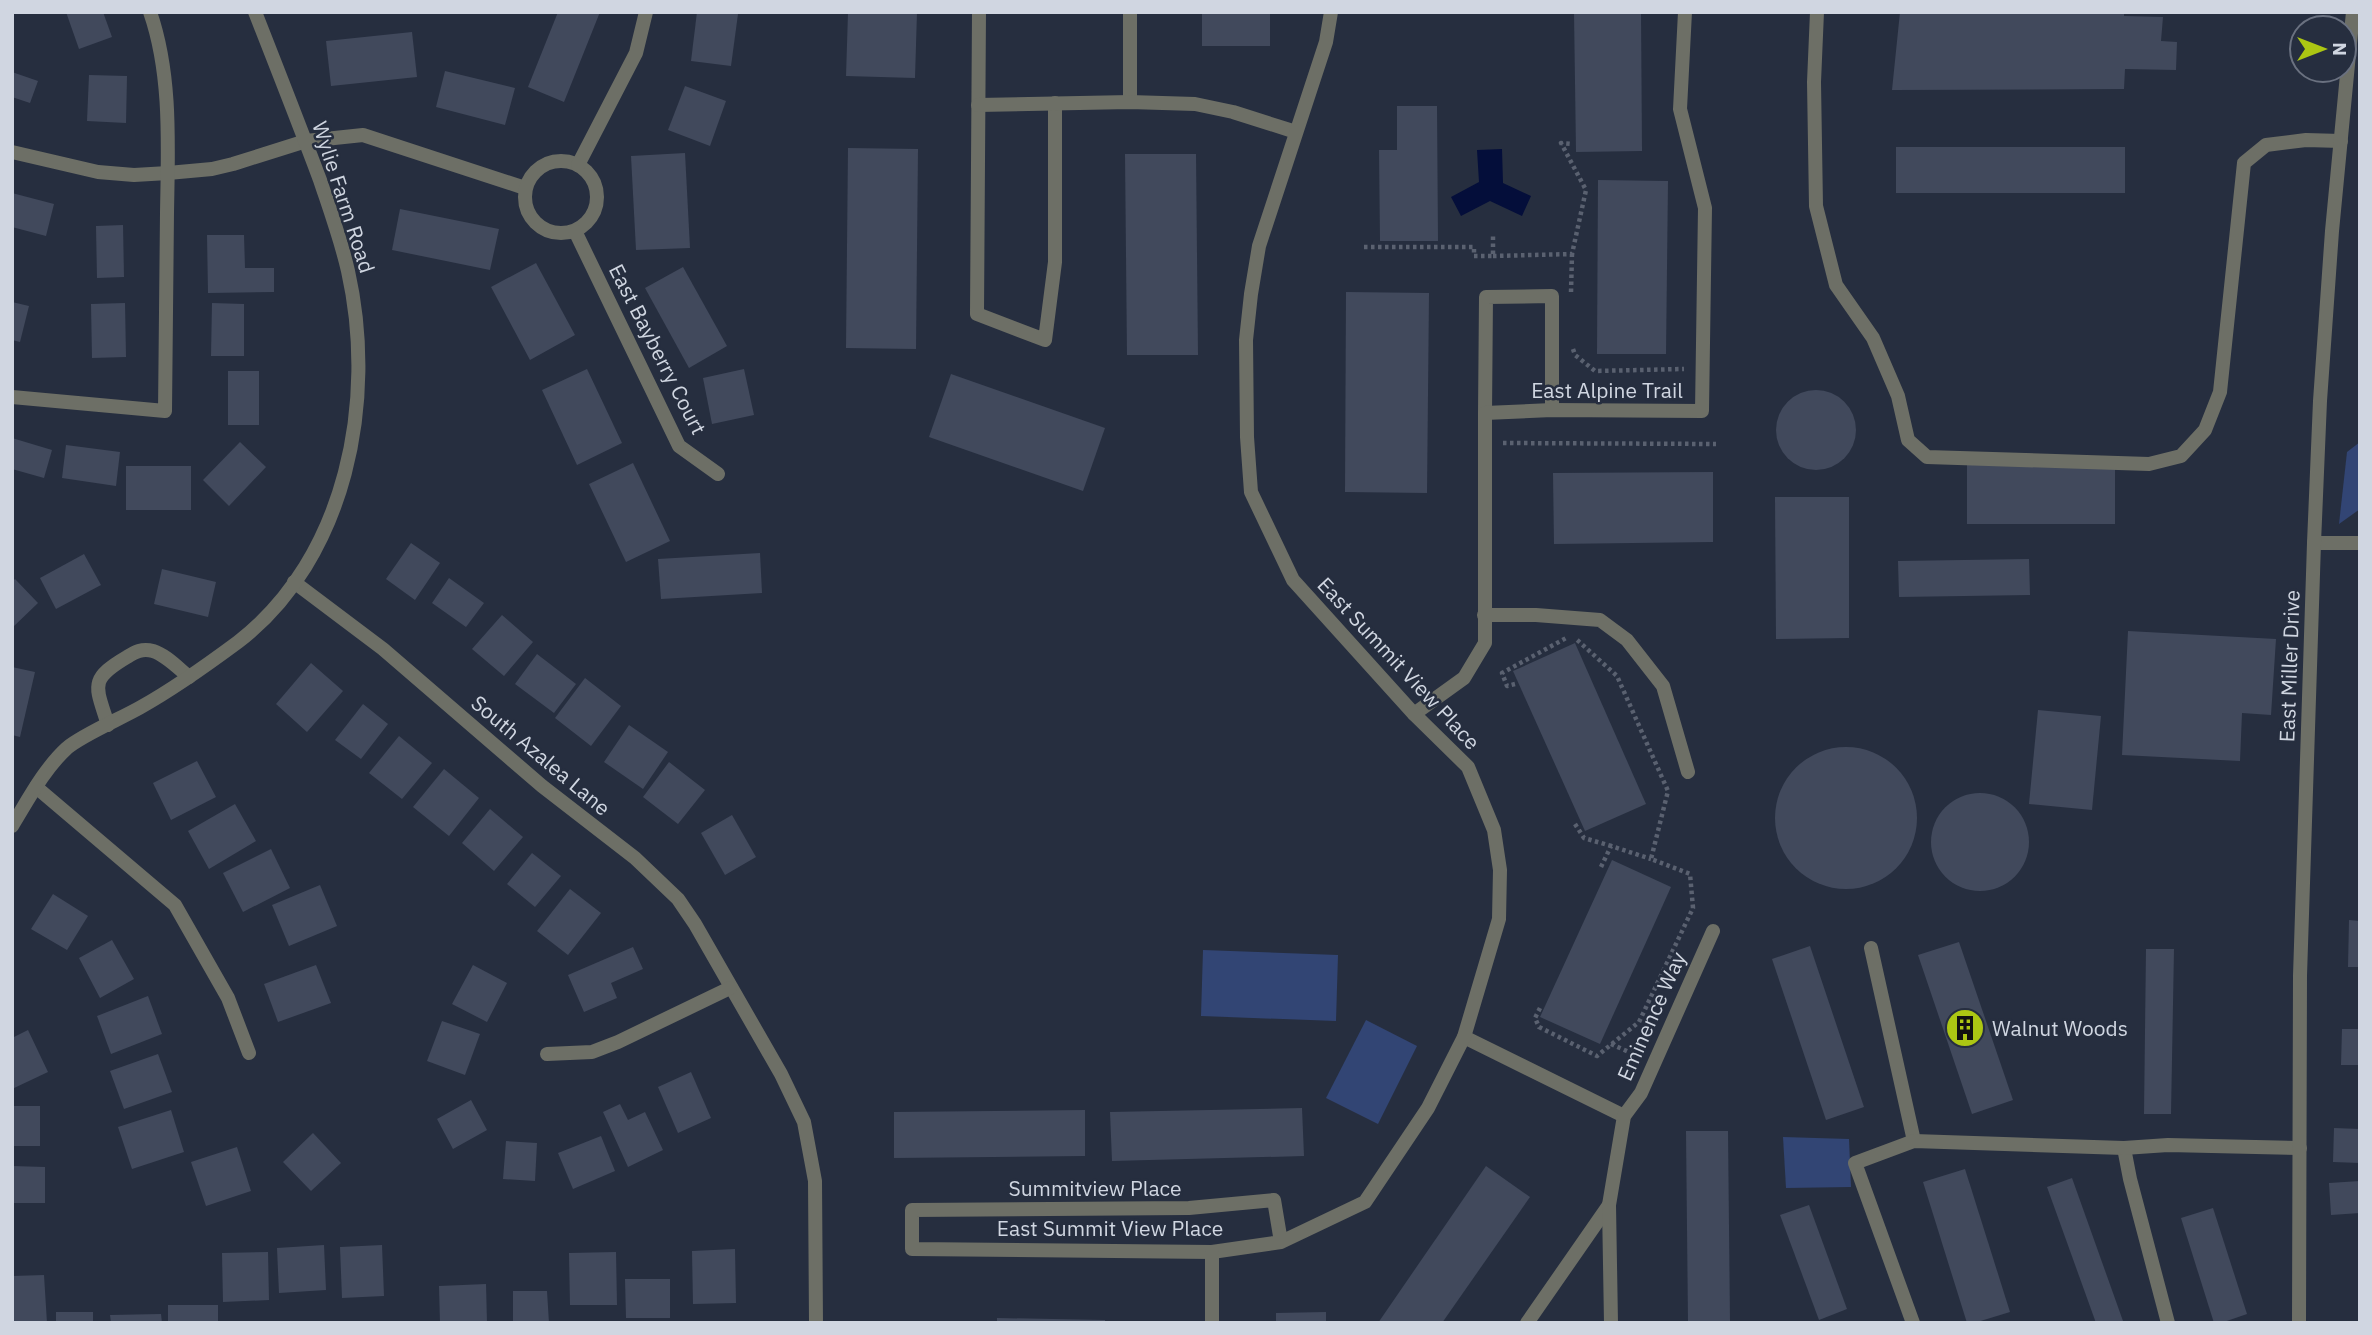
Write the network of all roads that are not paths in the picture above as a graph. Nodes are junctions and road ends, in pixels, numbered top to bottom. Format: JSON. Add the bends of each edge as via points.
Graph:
{"nodes":[{"id":1,"x":150,"y":12,"type":"edge"},
{"id":2,"x":255,"y":12,"type":"edge"},
{"id":3,"x":646,"y":12,"type":"edge"},
{"id":4,"x":979,"y":12,"type":"edge"},
{"id":5,"x":1130,"y":12,"type":"edge"},
{"id":6,"x":1331,"y":12,"type":"edge"},
{"id":7,"x":1685,"y":12,"type":"edge"},
{"id":8,"x":1817,"y":12,"type":"edge"},
{"id":9,"x":2353,"y":12,"type":"edge"},
{"id":10,"x":1130,"y":102,"type":"junction"},
{"id":11,"x":1055,"y":103,"type":"junction"},
{"id":12,"x":978,"y":105,"type":"junction"},
{"id":13,"x":1296,"y":132,"type":"junction"},
{"id":14,"x":306,"y":141,"type":"junction"},
{"id":15,"x":2341,"y":141,"type":"junction"},
{"id":16,"x":12,"y":152,"type":"edge"},
{"id":17,"x":578,"y":165,"type":"junction"},
{"id":18,"x":168,"y":173,"type":"junction"},
{"id":19,"x":525,"y":188,"type":"junction"},
{"id":20,"x":575,"y":231,"type":"junction"},
{"id":21,"x":12,"y":397,"type":"edge"},
{"id":22,"x":1552,"y":410,"type":"junction"},
{"id":23,"x":1485,"y":412,"type":"junction"},
{"id":24,"x":718,"y":474,"type":"dead end"},
{"id":25,"x":2314,"y":543,"type":"junction"},
{"id":26,"x":2360,"y":543,"type":"edge"},
{"id":27,"x":294,"y":582,"type":"junction"},
{"id":28,"x":1484,"y":615,"type":"junction"},
{"id":29,"x":189,"y":677,"type":"junction"},
{"id":30,"x":1414,"y":714,"type":"junction"},
{"id":31,"x":108,"y":725,"type":"junction"},
{"id":32,"x":1688,"y":772,"type":"dead end"},
{"id":33,"x":36,"y":787,"type":"junction"},
{"id":34,"x":12,"y":826,"type":"edge"},
{"id":35,"x":1713,"y":932,"type":"dead end"},
{"id":36,"x":1871,"y":948,"type":"dead end"},
{"id":37,"x":730,"y":988,"type":"junction"},
{"id":38,"x":1464,"y":1037,"type":"junction"},
{"id":39,"x":249,"y":1053,"type":"dead end"},
{"id":40,"x":547,"y":1054,"type":"dead end"},
{"id":41,"x":1624,"y":1116,"type":"junction"},
{"id":42,"x":1914,"y":1141,"type":"junction"},
{"id":43,"x":2124,"y":1148,"type":"junction"},
{"id":44,"x":2300,"y":1148,"type":"junction"},
{"id":45,"x":1609,"y":1205,"type":"junction"},
{"id":46,"x":1281,"y":1242,"type":"junction"},
{"id":47,"x":912,"y":1249,"type":"joint"},
{"id":48,"x":1212,"y":1252,"type":"junction"},
{"id":49,"x":816,"y":1323,"type":"edge"},
{"id":50,"x":1212,"y":1323,"type":"edge"},
{"id":51,"x":1527,"y":1323,"type":"edge"},
{"id":52,"x":1611,"y":1323,"type":"edge"},
{"id":53,"x":1913,"y":1323,"type":"edge"},
{"id":54,"x":2168,"y":1323,"type":"edge"},
{"id":55,"x":2300,"y":1323,"type":"edge"}],
"edges":[{"from":1,"to":18,"type":"street","via":[[158,35],[166,95]]},
{"from":2,"to":14,"type":"street","name":"Wylie Farm Road"},
{"from":3,"to":17,"type":"street","via":[[636,53]]},
{"from":4,"to":12,"type":"street"},
{"from":5,"to":10,"type":"street"},
{"from":6,"to":13,"type":"street","name":"East Summit View Place","via":[[1326,42]]},
{"from":7,"to":22,"type":"street","name":"East Alpine Trail","via":[[1681,109],[1705,208],[1702,411]]},
{"from":8,"to":15,"type":"street","via":[[1816,206],[1836,285],[1873,338],[1898,396],[1908,440],[1927,457],[2149,464],[2181,456],[2205,430],[2220,392],[2244,163],[2266,145]]},
{"from":9,"to":15,"type":"street","name":"East Miller Drive"},
{"from":10,"to":11,"type":"street"},
{"from":10,"to":13,"type":"street","via":[[1195,104]]},
{"from":11,"to":12,"type":"street"},
{"from":11,"to":12,"type":"street","via":[[1055,262],[1045,340],[977,314]]},
{"from":13,"to":30,"type":"street","name":"East Summit View Place","via":[[1259,246],[1251,294],[1246,340],[1251,492],[1293,580]]},
{"from":14,"to":18,"type":"street","via":[[212,169]]},
{"from":14,"to":19,"type":"street","via":[[363,135]]},
{"from":14,"to":27,"type":"street","name":"Wylie Farm Road","via":[[348,270],[356,320],[358,389],[346,461],[327,528]]},
{"from":15,"to":25,"type":"street","name":"East Miller Drive"},
{"from":16,"to":18,"type":"street","via":[[98,172]]},
{"from":17,"to":19,"type":"street","via":[[546,164]]},
{"from":17,"to":20,"type":"street","via":[[594,183],[597,194],[585,225]]},
{"from":18,"to":21,"type":"street","via":[[165,411]]},
{"from":19,"to":20,"type":"street","via":[[524,200],[533,221],[552,233]]},
{"from":20,"to":24,"type":"street","name":"East Bayberry Court","via":[[679,446]]},
{"from":22,"to":23,"type":"street","name":"East Alpine Trail"},
{"from":22,"to":23,"type":"street","via":[[1552,296],[1486,297]]},
{"from":23,"to":28,"type":"street"},
{"from":25,"to":26,"type":"street"},
{"from":25,"to":44,"type":"street","name":"East Miller Drive","via":[[2300,976]]},
{"from":27,"to":29,"type":"street","name":"Wylie Farm Road","via":[[263,620]]},
{"from":27,"to":37,"type":"street","name":"South Azalea Lane","via":[[383,649],[542,786],[658,878],[695,924]]},
{"from":28,"to":30,"type":"street","via":[[1485,643],[1464,678]]},
{"from":28,"to":32,"type":"street","via":[[1600,620],[1627,639],[1662,686]]},
{"from":29,"to":31,"type":"street","name":"Wylie Farm Road"},
{"from":29,"to":31,"type":"street","via":[[151,650],[139,650],[105,670],[97,691]]},
{"from":30,"to":38,"type":"street","name":"East Summit View Place","via":[[1468,767],[1494,830],[1500,870],[1499,919]]},
{"from":31,"to":33,"type":"street","name":"Wylie Farm Road","via":[[68,747]]},
{"from":33,"to":34,"type":"street","name":"Wylie Farm Road"},
{"from":33,"to":39,"type":"street","via":[[175,905],[229,998]]},
{"from":35,"to":41,"type":"street","name":"Eminence Way","via":[[1641,1093]]},
{"from":36,"to":42,"type":"street"},
{"from":37,"to":40,"type":"street","via":[[592,1052]]},
{"from":37,"to":49,"type":"street","name":"South Azalea Lane","via":[[804,1122],[815,1181]]},
{"from":38,"to":41,"type":"street"},
{"from":38,"to":46,"type":"street","name":"East Summit View Place","via":[[1428,1108],[1365,1202]]},
{"from":41,"to":45,"type":"street","name":"Eminence Way"},
{"from":42,"to":43,"type":"street"},
{"from":42,"to":53,"type":"street","via":[[1855,1163]]},
{"from":43,"to":44,"type":"street"},
{"from":43,"to":54,"type":"street"},
{"from":44,"to":55,"type":"street","name":"East Miller Drive"},
{"from":45,"to":51,"type":"street","name":"Eminence Way"},
{"from":45,"to":52,"type":"street","name":"Eminence Way"},
{"from":46,"to":47,"type":"street","name":"Summitview Place","via":[[1273,1200],[1189,1208],[912,1210]]},
{"from":46,"to":48,"type":"street","name":"East Summit View Place"},
{"from":47,"to":48,"type":"street","name":"East Summit View Place"},
{"from":48,"to":50,"type":"street"}]}
